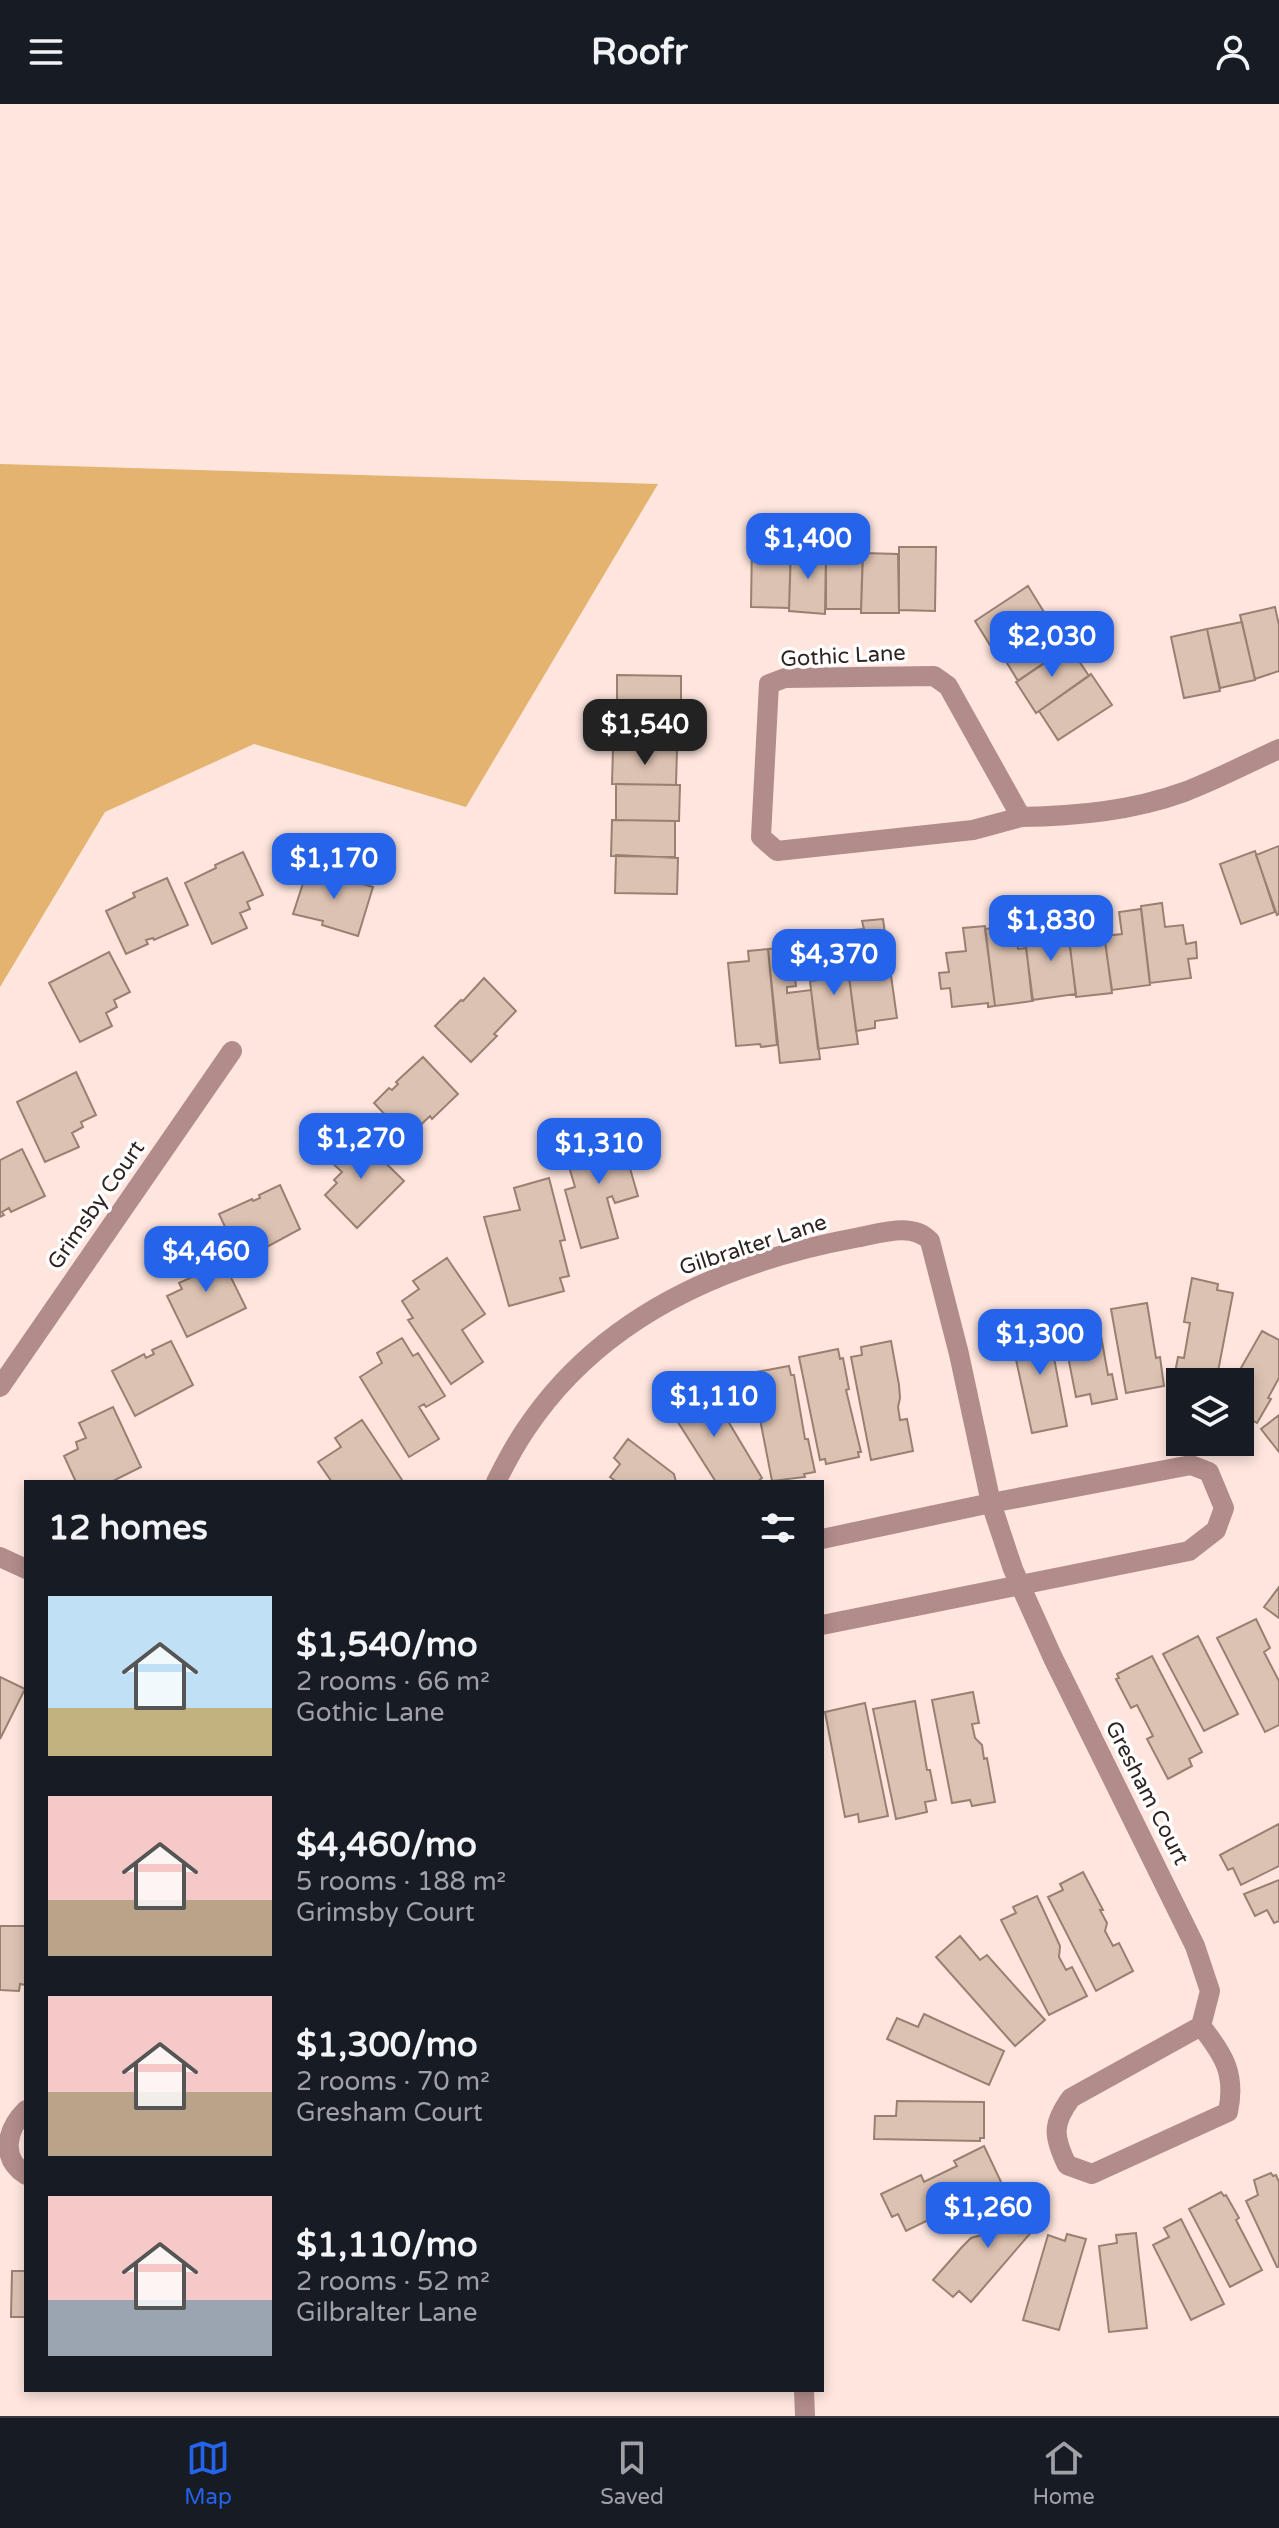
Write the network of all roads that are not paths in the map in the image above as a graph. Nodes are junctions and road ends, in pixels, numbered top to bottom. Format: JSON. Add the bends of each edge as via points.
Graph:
{"nodes":[{"id":1,"x":1279,"y":749,"type":"edge"},
{"id":2,"x":1021,"y":817,"type":"junction"},
{"id":3,"x":232,"y":1051,"type":"dead end"},
{"id":4,"x":916,"y":1230,"type":"joint"},
{"id":5,"x":0,"y":1387,"type":"edge"},
{"id":6,"x":497,"y":1480,"type":"edge"},
{"id":7,"x":991,"y":1503,"type":"junction"},
{"id":8,"x":824,"y":1539,"type":"edge"},
{"id":9,"x":0,"y":1557,"type":"edge"},
{"id":10,"x":24,"y":1568,"type":"edge"},
{"id":11,"x":1020,"y":1586,"type":"junction"},
{"id":12,"x":824,"y":1625,"type":"edge"},
{"id":13,"x":1201,"y":2026,"type":"junction"},
{"id":14,"x":24,"y":2112,"type":"edge"},
{"id":15,"x":24,"y":2173,"type":"edge"},
{"id":16,"x":804,"y":2392,"type":"edge"},
{"id":17,"x":805,"y":2416,"type":"edge"}],
"edges":[{"from":1,"to":2,"type":"street","name":"Gothic Lane","via":[[1184,792],[1134,807]]},
{"from":2,"to":2,"type":"street","name":"Gothic Lane","via":[[948,686],[934,676],[785,678],[769,684],[761,837],[777,851],[973,830]]},
{"from":3,"to":5,"type":"street","name":"Grimsby Court"},
{"from":4,"to":6,"type":"street","name":"Gilbralter Lane","via":[[795,1253],[657,1305],[589,1357],[558,1390],[526,1428]]},
{"from":4,"to":7,"type":"street","name":"Gresham Court","via":[[930,1241]]},
{"from":7,"to":8,"type":"street"},
{"from":7,"to":11,"type":"street","name":"Gresham Court"},
{"from":7,"to":11,"type":"street","via":[[1191,1465],[1209,1472],[1224,1508],[1216,1530],[1189,1551]]},
{"from":9,"to":10,"type":"street"},
{"from":11,"to":12,"type":"street"},
{"from":11,"to":13,"type":"street","name":"Gresham Court","via":[[1195,1946],[1210,1991]]},
{"from":13,"to":13,"type":"street","via":[[1071,2098],[1058,2116],[1056,2142],[1067,2165],[1092,2174],[1228,2112],[1232,2093],[1227,2064]]},
{"from":14,"to":15,"type":"street","via":[[14,2122],[8,2142],[12,2164]]},
{"from":16,"to":17,"type":"street"}]}
